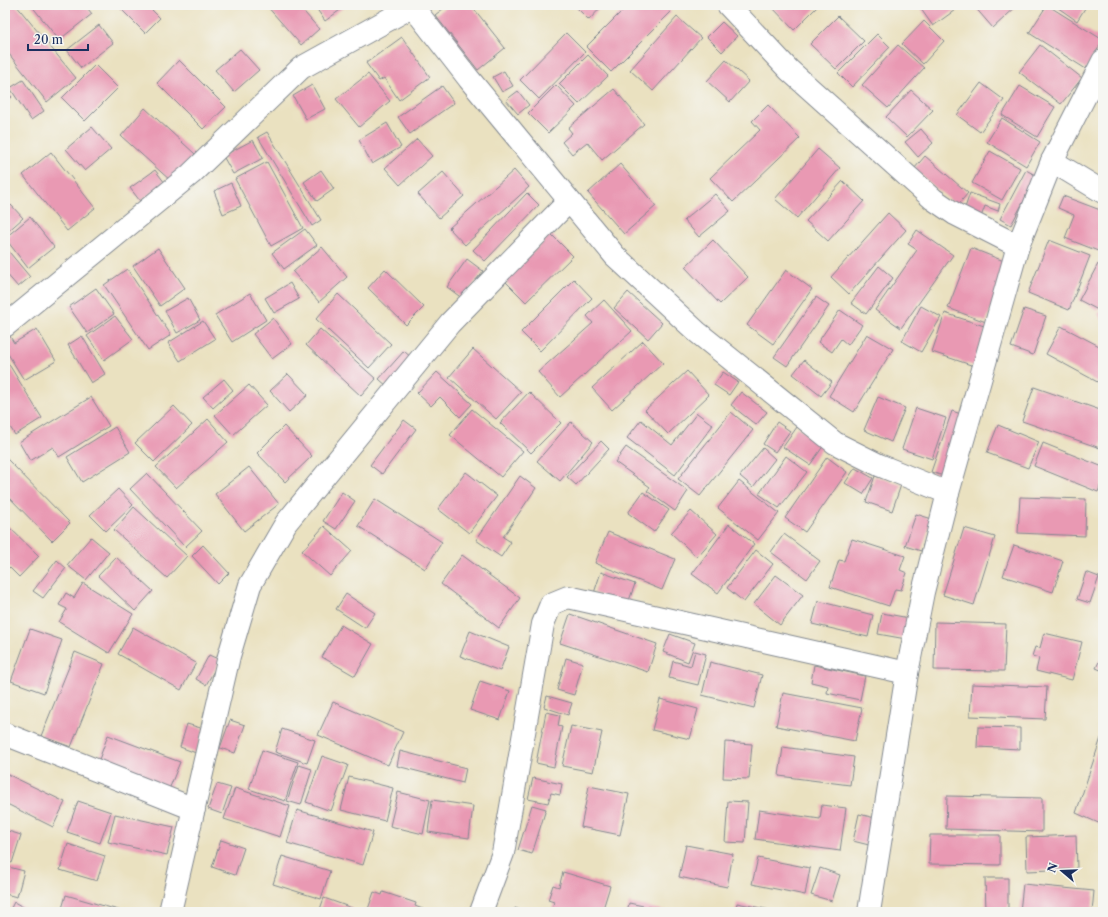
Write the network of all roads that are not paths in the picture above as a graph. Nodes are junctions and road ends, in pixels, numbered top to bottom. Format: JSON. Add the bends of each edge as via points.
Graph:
{"nodes":[{"id":1,"x":728,"y":5,"type":"edge"},
{"id":2,"x":414,"y":6,"type":"edge"},
{"id":3,"x":1103,"y":60,"type":"edge"},
{"id":4,"x":1052,"y":161,"type":"junction"},
{"id":5,"x":1103,"y":192,"type":"edge"},
{"id":6,"x":569,"y":201,"type":"junction"},
{"id":7,"x":1018,"y":246,"type":"junction"},
{"id":8,"x":5,"y":326,"type":"edge"},
{"id":9,"x":948,"y":493,"type":"junction"},
{"id":10,"x":907,"y":673,"type":"junction"},
{"id":11,"x":5,"y":734,"type":"edge"},
{"id":12,"x":194,"y":809,"type":"junction"},
{"id":13,"x":170,"y":912,"type":"edge"},
{"id":14,"x":481,"y":912,"type":"edge"},
{"id":15,"x":869,"y":912,"type":"edge"}],
"edges":[{"from":1,"to":7,"type":"street","via":[[789,70],[934,199],[955,214]]},
{"from":2,"to":6,"type":"street"},
{"from":2,"to":8,"type":"street","via":[[301,68],[192,174]]},
{"from":3,"to":4,"type":"street"},
{"from":4,"to":5,"type":"street"},
{"from":4,"to":7,"type":"street"},
{"from":6,"to":9,"type":"street","via":[[615,256],[697,332],[836,443],[879,465]]},
{"from":6,"to":12,"type":"street","via":[[450,323],[286,523],[250,585],[230,656]]},
{"from":7,"to":9,"type":"street"},
{"from":9,"to":10,"type":"street","via":[[923,592]]},
{"from":10,"to":14,"type":"street","via":[[568,597],[551,604],[543,624],[503,853]]},
{"from":10,"to":15,"type":"street"},
{"from":11,"to":12,"type":"street"},
{"from":12,"to":13,"type":"street"}]}
